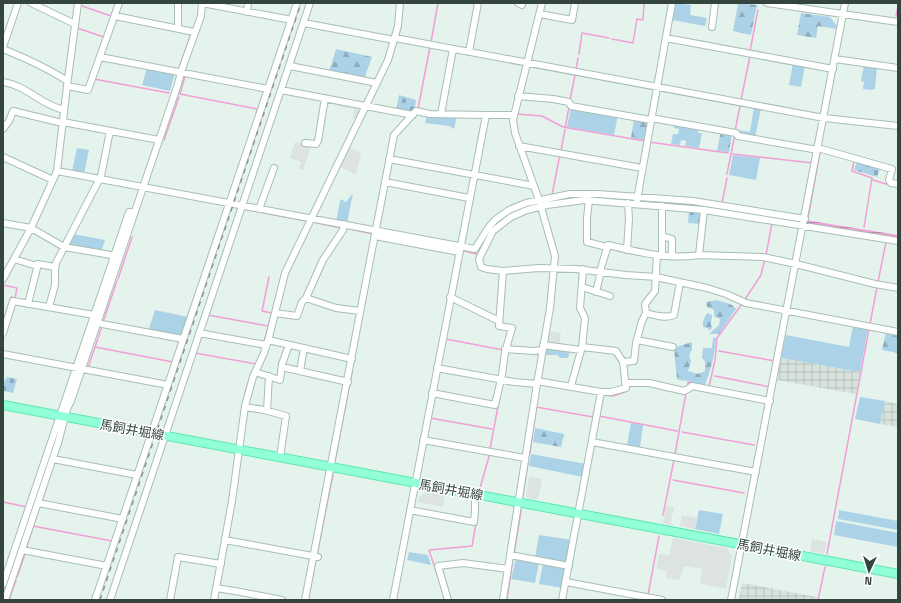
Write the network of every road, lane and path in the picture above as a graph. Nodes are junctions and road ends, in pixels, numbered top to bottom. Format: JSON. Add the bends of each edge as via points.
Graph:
{"nodes":[{"id":1,"x":18,"y":3,"type":"edge"},
{"id":2,"x":32,"y":3,"type":"edge"},
{"id":3,"x":78,"y":3,"type":"edge"},
{"id":4,"x":119,"y":3,"type":"edge"},
{"id":5,"x":178,"y":3,"type":"edge"},
{"id":6,"x":202,"y":3,"type":"edge"},
{"id":7,"x":248,"y":3,"type":"edge"},
{"id":8,"x":297,"y":3,"type":"edge"},
{"id":9,"x":310,"y":3,"type":"edge"},
{"id":10,"x":400,"y":3,"type":"edge"},
{"id":11,"x":478,"y":3,"type":"edge"},
{"id":12,"x":542,"y":3,"type":"edge"},
{"id":13,"x":575,"y":3,"type":"edge"},
{"id":14,"x":672,"y":3,"type":"edge"},
{"id":15,"x":716,"y":3,"type":"edge"},
{"id":16,"x":767,"y":3,"type":"edge"},
{"id":17,"x":845,"y":3,"type":"edge"},
{"id":18,"x":247,"y":12,"type":"junction"},
{"id":19,"x":540,"y":14,"type":"junction"},
{"id":20,"x":843,"y":14,"type":"junction"},
{"id":21,"x":115,"y":16,"type":"junction"},
{"id":22,"x":292,"y":20,"type":"junction"},
{"id":23,"x":898,"y":22,"type":"edge"},
{"id":24,"x":304,"y":23,"type":"junction"},
{"id":25,"x":75,"y":24,"type":"junction"},
{"id":26,"x":712,"y":27,"type":"dead end"},
{"id":27,"x":178,"y":28,"type":"junction"},
{"id":28,"x":194,"y":32,"type":"junction"},
{"id":29,"x":666,"y":38,"type":"junction"},
{"id":30,"x":395,"y":39,"type":"junction"},
{"id":31,"x":3,"y":48,"type":"edge"},
{"id":32,"x":453,"y":49,"type":"junction"},
{"id":33,"x":469,"y":52,"type":"junction"},
{"id":34,"x":100,"y":57,"type":"junction"},
{"id":35,"x":835,"y":59,"type":"junction"},
{"id":36,"x":527,"y":63,"type":"junction"},
{"id":37,"x":290,"y":66,"type":"junction"},
{"id":38,"x":898,"y":68,"type":"edge"},
{"id":39,"x":833,"y":69,"type":"junction"},
{"id":40,"x":181,"y":72,"type":"junction"},
{"id":41,"x":3,"y":82,"type":"edge"},
{"id":42,"x":377,"y":83,"type":"junction"},
{"id":43,"x":67,"y":84,"type":"junction"},
{"id":44,"x":657,"y":86,"type":"junction"},
{"id":45,"x":268,"y":89,"type":"junction"},
{"id":46,"x":281,"y":90,"type":"junction"},
{"id":47,"x":518,"y":96,"type":"junction"},
{"id":48,"x":325,"y":98,"type":"junction"},
{"id":49,"x":366,"y":106,"type":"junction"},
{"id":50,"x":64,"y":110,"type":"junction"},
{"id":51,"x":441,"y":114,"type":"junction"},
{"id":52,"x":412,"y":115,"type":"junction"},
{"id":53,"x":486,"y":115,"type":"junction"},
{"id":54,"x":514,"y":115,"type":"junction"},
{"id":55,"x":824,"y":118,"type":"junction"},
{"id":56,"x":651,"y":119,"type":"junction"},
{"id":57,"x":62,"y":123,"type":"junction"},
{"id":58,"x":898,"y":126,"type":"edge"},
{"id":59,"x":3,"y":129,"type":"edge"},
{"id":60,"x":110,"y":131,"type":"junction"},
{"id":61,"x":159,"y":140,"type":"junction"},
{"id":62,"x":305,"y":143,"type":"dead end"},
{"id":63,"x":519,"y":146,"type":"junction"},
{"id":64,"x":818,"y":149,"type":"junction"},
{"id":65,"x":3,"y":157,"type":"edge"},
{"id":66,"x":389,"y":159,"type":"junction"},
{"id":67,"x":274,"y":168,"type":"dead end"},
{"id":68,"x":642,"y":168,"type":"junction"},
{"id":69,"x":57,"y":171,"type":"junction"},
{"id":70,"x":474,"y":175,"type":"junction"},
{"id":71,"x":99,"y":179,"type":"junction"},
{"id":72,"x":53,"y":180,"type":"junction"},
{"id":73,"x":385,"y":182,"type":"junction"},
{"id":74,"x":898,"y":184,"type":"edge"},
{"id":75,"x":534,"y":186,"type":"junction"},
{"id":76,"x":144,"y":187,"type":"junction"},
{"id":77,"x":469,"y":198,"type":"junction"},
{"id":78,"x":589,"y":200,"type":"junction"},
{"id":79,"x":637,"y":200,"type":"junction"},
{"id":80,"x":229,"y":203,"type":"junction"},
{"id":81,"x":540,"y":203,"type":"junction"},
{"id":82,"x":628,"y":203,"type":"junction"},
{"id":83,"x":242,"y":206,"type":"junction"},
{"id":84,"x":662,"y":206,"type":"junction"},
{"id":85,"x":258,"y":209,"type":"junction"},
{"id":86,"x":704,"y":210,"type":"junction"},
{"id":87,"x":311,"y":218,"type":"junction"},
{"id":88,"x":804,"y":222,"type":"junction"},
{"id":89,"x":3,"y":223,"type":"edge"},
{"id":90,"x":344,"y":224,"type":"junction"},
{"id":91,"x":31,"y":228,"type":"junction"},
{"id":92,"x":375,"y":233,"type":"junction"},
{"id":93,"x":662,"y":236,"type":"junction"},
{"id":94,"x":898,"y":241,"type":"edge"},
{"id":95,"x":64,"y":247,"type":"junction"},
{"id":96,"x":607,"y":247,"type":"junction"},
{"id":97,"x":459,"y":249,"type":"junction"},
{"id":98,"x":627,"y":250,"type":"junction"},
{"id":99,"x":659,"y":255,"type":"junction"},
{"id":100,"x":699,"y":255,"type":"junction"},
{"id":101,"x":117,"y":256,"type":"junction"},
{"id":102,"x":672,"y":256,"type":"junction"},
{"id":103,"x":14,"y":258,"type":"junction"},
{"id":104,"x":796,"y":264,"type":"junction"},
{"id":105,"x":37,"y":266,"type":"junction"},
{"id":106,"x":55,"y":267,"type":"junction"},
{"id":107,"x":554,"y":269,"type":"junction"},
{"id":108,"x":583,"y":269,"type":"junction"},
{"id":109,"x":503,"y":271,"type":"junction"},
{"id":110,"x":601,"y":271,"type":"junction"},
{"id":111,"x":656,"y":277,"type":"junction"},
{"id":112,"x":3,"y":278,"type":"edge"},
{"id":113,"x":680,"y":282,"type":"junction"},
{"id":114,"x":582,"y":287,"type":"junction"},
{"id":115,"x":898,"y":288,"type":"edge"},
{"id":116,"x":596,"y":292,"type":"junction"},
{"id":117,"x":610,"y":296,"type":"dead end"},
{"id":118,"x":450,"y":297,"type":"junction"},
{"id":119,"x":306,"y":298,"type":"junction"},
{"id":120,"x":28,"y":304,"type":"junction"},
{"id":121,"x":49,"y":307,"type":"junction"},
{"id":122,"x":360,"y":311,"type":"junction"},
{"id":123,"x":787,"y":311,"type":"junction"},
{"id":124,"x":274,"y":313,"type":"junction"},
{"id":125,"x":646,"y":313,"type":"junction"},
{"id":126,"x":95,"y":319,"type":"junction"},
{"id":127,"x":499,"y":321,"type":"junction"},
{"id":128,"x":898,"y":332,"type":"edge"},
{"id":129,"x":3,"y":333,"type":"edge"},
{"id":130,"x":199,"y":333,"type":"junction"},
{"id":131,"x":183,"y":339,"type":"junction"},
{"id":132,"x":637,"y":340,"type":"junction"},
{"id":133,"x":267,"y":343,"type":"junction"},
{"id":134,"x":288,"y":345,"type":"junction"},
{"id":135,"x":673,"y":346,"type":"dead end"},
{"id":136,"x":304,"y":348,"type":"junction"},
{"id":137,"x":543,"y":348,"type":"junction"},
{"id":138,"x":581,"y":348,"type":"junction"},
{"id":139,"x":505,"y":349,"type":"junction"},
{"id":140,"x":3,"y":354,"type":"edge"},
{"id":141,"x":352,"y":359,"type":"junction"},
{"id":142,"x":623,"y":362,"type":"junction"},
{"id":143,"x":282,"y":367,"type":"junction"},
{"id":144,"x":79,"y":368,"type":"junction"},
{"id":145,"x":437,"y":368,"type":"junction"},
{"id":146,"x":300,"y":371,"type":"junction"},
{"id":147,"x":255,"y":372,"type":"junction"},
{"id":148,"x":269,"y":376,"type":"junction"},
{"id":149,"x":501,"y":380,"type":"junction"},
{"id":150,"x":348,"y":382,"type":"junction"},
{"id":151,"x":537,"y":382,"type":"junction"},
{"id":152,"x":625,"y":383,"type":"junction"},
{"id":153,"x":168,"y":384,"type":"junction"},
{"id":154,"x":571,"y":386,"type":"junction"},
{"id":155,"x":601,"y":392,"type":"junction"},
{"id":156,"x":432,"y":393,"type":"junction"},
{"id":157,"x":770,"y":401,"type":"junction"},
{"id":158,"x":3,"y":405,"type":"edge"},
{"id":159,"x":245,"y":407,"type":"junction"},
{"id":160,"x":267,"y":411,"type":"junction"},
{"id":161,"x":63,"y":417,"type":"junction"},
{"id":162,"x":151,"y":433,"type":"junction"},
{"id":163,"x":165,"y":436,"type":"junction"},
{"id":164,"x":423,"y":440,"type":"junction"},
{"id":165,"x":592,"y":442,"type":"junction"},
{"id":166,"x":239,"y":449,"type":"junction"},
{"id":167,"x":280,"y":457,"type":"junction"},
{"id":168,"x":525,"y":458,"type":"junction"},
{"id":169,"x":53,"y":459,"type":"junction"},
{"id":170,"x":331,"y":467,"type":"junction"},
{"id":171,"x":756,"y":472,"type":"junction"},
{"id":172,"x":137,"y":475,"type":"junction"},
{"id":173,"x":415,"y":483,"type":"junction"},
{"id":174,"x":475,"y":494,"type":"junction"},
{"id":175,"x":518,"y":502,"type":"junction"},
{"id":176,"x":38,"y":503,"type":"junction"},
{"id":177,"x":410,"y":510,"type":"junction"},
{"id":178,"x":579,"y":514,"type":"junction"},
{"id":179,"x":122,"y":519,"type":"junction"},
{"id":180,"x":225,"y":540,"type":"junction"},
{"id":181,"x":742,"y":545,"type":"junction"},
{"id":182,"x":22,"y":550,"type":"junction"},
{"id":183,"x":510,"y":555,"type":"junction"},
{"id":184,"x":316,"y":557,"type":"junction"},
{"id":185,"x":221,"y":564,"type":"junction"},
{"id":186,"x":107,"y":566,"type":"junction"},
{"id":187,"x":569,"y":566,"type":"junction"},
{"id":188,"x":508,"y":570,"type":"junction"},
{"id":189,"x":898,"y":574,"type":"edge"},
{"id":190,"x":566,"y":582,"type":"junction"},
{"id":191,"x":3,"y":584,"type":"edge"},
{"id":192,"x":216,"y":588,"type":"junction"},
{"id":193,"x":250,"y":597,"type":"edge"},
{"id":194,"x":5,"y":600,"type":"edge"},
{"id":195,"x":95,"y":600,"type":"edge"},
{"id":196,"x":110,"y":600,"type":"edge"},
{"id":197,"x":170,"y":600,"type":"edge"},
{"id":198,"x":214,"y":600,"type":"edge"},
{"id":199,"x":282,"y":600,"type":"edge"},
{"id":200,"x":306,"y":600,"type":"edge"},
{"id":201,"x":393,"y":600,"type":"edge"},
{"id":202,"x":448,"y":600,"type":"edge"},
{"id":203,"x":503,"y":600,"type":"edge"},
{"id":204,"x":562,"y":600,"type":"edge"},
{"id":205,"x":662,"y":600,"type":"edge"},
{"id":206,"x":731,"y":600,"type":"edge"}],
"edges":[{"from":1,"to":31,"type":"street"},
{"from":2,"to":25,"type":"street"},
{"from":3,"to":25,"type":"street"},
{"from":4,"to":21,"type":"street"},
{"from":5,"to":27,"type":"street"},
{"from":6,"to":18,"type":"street"},
{"from":6,"to":28,"type":"street"},
{"from":7,"to":18,"type":"street"},
{"from":8,"to":22,"type":"street"},
{"from":9,"to":24,"type":"street"},
{"from":10,"to":30,"type":"street"},
{"from":11,"to":33,"type":"street"},
{"from":12,"to":19,"type":"street"},
{"from":13,"to":19,"type":"street","via":[[572,20]]},
{"from":14,"to":29,"type":"street"},
{"from":15,"to":26,"type":"street"},
{"from":16,"to":20,"type":"street"},
{"from":17,"to":20,"type":"street"},
{"from":18,"to":22,"type":"street"},
{"from":19,"to":36,"type":"street"},
{"from":20,"to":23,"type":"street"},
{"from":20,"to":35,"type":"street"},
{"from":21,"to":27,"type":"street"},
{"from":21,"to":34,"type":"street"},
{"from":22,"to":45,"type":"street"},
{"from":24,"to":30,"type":"street"},
{"from":24,"to":37,"type":"street"},
{"from":25,"to":43,"type":"street"},
{"from":27,"to":28,"type":"street"},
{"from":28,"to":40,"type":"street"},
{"from":29,"to":39,"type":"street"},
{"from":29,"to":44,"type":"street"},
{"from":30,"to":32,"type":"street"},
{"from":30,"to":42,"type":"street"},
{"from":31,"to":43,"type":"street","via":[[58,75]]},
{"from":32,"to":33,"type":"street"},
{"from":32,"to":51,"type":"street"},
{"from":33,"to":36,"type":"street"},
{"from":34,"to":40,"type":"street"},
{"from":34,"to":43,"type":"street","via":[[88,90]]},
{"from":35,"to":38,"type":"street"},
{"from":35,"to":39,"type":"street"},
{"from":36,"to":44,"type":"street"},
{"from":36,"to":47,"type":"street"},
{"from":37,"to":42,"type":"street"},
{"from":37,"to":46,"type":"street"},
{"from":39,"to":55,"type":"street"},
{"from":40,"to":45,"type":"street"},
{"from":40,"to":61,"type":"street"},
{"from":41,"to":50,"type":"street","via":[[20,87],[44,102]]},
{"from":42,"to":49,"type":"street"},
{"from":43,"to":50,"type":"street"},
{"from":44,"to":55,"type":"street"},
{"from":44,"to":56,"type":"street"},
{"from":45,"to":80,"type":"street"},
{"from":46,"to":48,"type":"street"},
{"from":46,"to":83,"type":"street"},
{"from":47,"to":54,"type":"street"},
{"from":47,"to":56,"type":"street","via":[[553,98],[569,102],[571,106]]},
{"from":48,"to":49,"type":"street"},
{"from":48,"to":62,"type":"street","via":[[318,141],[316,144]]},
{"from":49,"to":52,"type":"street"},
{"from":49,"to":87,"type":"street"},
{"from":50,"to":57,"type":"street"},
{"from":51,"to":52,"type":"street","via":[[416,111]]},
{"from":51,"to":53,"type":"street"},
{"from":52,"to":66,"type":"street","via":[[394,135]]},
{"from":53,"to":54,"type":"street"},
{"from":53,"to":70,"type":"street"},
{"from":54,"to":63,"type":"street"},
{"from":55,"to":58,"type":"street"},
{"from":55,"to":64,"type":"street"},
{"from":56,"to":64,"type":"street"},
{"from":56,"to":68,"type":"street"},
{"from":57,"to":59,"type":"street","via":[[13,111]]},
{"from":57,"to":60,"type":"street"},
{"from":57,"to":69,"type":"street"},
{"from":60,"to":61,"type":"street"},
{"from":60,"to":71,"type":"street"},
{"from":61,"to":76,"type":"street"},
{"from":63,"to":68,"type":"street"},
{"from":63,"to":75,"type":"street"},
{"from":64,"to":74,"type":"street","via":[[892,169],[889,180]]},
{"from":64,"to":88,"type":"street"},
{"from":65,"to":72,"type":"street"},
{"from":66,"to":70,"type":"street"},
{"from":66,"to":73,"type":"street"},
{"from":67,"to":85,"type":"street"},
{"from":68,"to":79,"type":"street"},
{"from":69,"to":71,"type":"street"},
{"from":69,"to":72,"type":"street"},
{"from":70,"to":75,"type":"street"},
{"from":70,"to":77,"type":"street"},
{"from":71,"to":76,"type":"street"},
{"from":71,"to":95,"type":"street"},
{"from":72,"to":91,"type":"street"},
{"from":73,"to":77,"type":"street"},
{"from":73,"to":92,"type":"street"},
{"from":75,"to":81,"type":"street"},
{"from":76,"to":80,"type":"street"},
{"from":76,"to":101,"type":"street"},
{"from":77,"to":97,"type":"street"},
{"from":78,"to":81,"type":"street"},
{"from":78,"to":82,"type":"street"},
{"from":78,"to":96,"type":"street","via":[[587,242]]},
{"from":79,"to":81,"type":"street","via":[[588,193],[570,194]]},
{"from":79,"to":82,"type":"street"},
{"from":79,"to":84,"type":"street"},
{"from":79,"to":88,"type":"street","via":[[693,202]]},
{"from":80,"to":83,"type":"street"},
{"from":80,"to":131,"type":"street"},
{"from":81,"to":97,"type":"street","via":[[516,207],[503,214],[488,228],[475,249]]},
{"from":81,"to":107,"type":"street","via":[[555,256]]},
{"from":81,"to":109,"type":"street","via":[[511,217],[493,231],[481,253],[481,267]]},
{"from":82,"to":98,"type":"street"},
{"from":83,"to":85,"type":"street"},
{"from":83,"to":130,"type":"street"},
{"from":84,"to":86,"type":"street"},
{"from":84,"to":93,"type":"street"},
{"from":85,"to":87,"type":"street"},
{"from":86,"to":88,"type":"street"},
{"from":86,"to":100,"type":"street"},
{"from":87,"to":90,"type":"street"},
{"from":87,"to":124,"type":"street","via":[[285,273]]},
{"from":88,"to":94,"type":"street"},
{"from":88,"to":104,"type":"street"},
{"from":89,"to":91,"type":"street"},
{"from":90,"to":92,"type":"street"},
{"from":90,"to":119,"type":"street","via":[[343,230],[323,260]]},
{"from":91,"to":95,"type":"street"},
{"from":91,"to":103,"type":"street"},
{"from":92,"to":97,"type":"street"},
{"from":92,"to":122,"type":"street"},
{"from":93,"to":99,"type":"street"},
{"from":93,"to":102,"type":"street","via":[[672,239]]},
{"from":95,"to":101,"type":"street"},
{"from":95,"to":106,"type":"street"},
{"from":96,"to":98,"type":"street","via":[[608,245]]},
{"from":96,"to":110,"type":"street"},
{"from":97,"to":118,"type":"street"},
{"from":98,"to":99,"type":"street"},
{"from":99,"to":102,"type":"street"},
{"from":99,"to":111,"type":"street"},
{"from":100,"to":102,"type":"street"},
{"from":100,"to":104,"type":"street","via":[[765,257]]},
{"from":101,"to":126,"type":"street"},
{"from":103,"to":105,"type":"street"},
{"from":103,"to":112,"type":"street"},
{"from":104,"to":115,"type":"street"},
{"from":104,"to":123,"type":"street"},
{"from":105,"to":106,"type":"street","via":[[38,264]]},
{"from":105,"to":120,"type":"street"},
{"from":106,"to":121,"type":"street","via":[[55,285]]},
{"from":107,"to":108,"type":"street"},
{"from":107,"to":109,"type":"street"},
{"from":107,"to":137,"type":"street"},
{"from":108,"to":110,"type":"street"},
{"from":108,"to":114,"type":"street"},
{"from":109,"to":127,"type":"street"},
{"from":110,"to":111,"type":"street"},
{"from":110,"to":116,"type":"street"},
{"from":111,"to":113,"type":"street"},
{"from":111,"to":125,"type":"street","via":[[655,291],[645,304]]},
{"from":113,"to":123,"type":"street","via":[[707,288],[744,302]]},
{"from":113,"to":125,"type":"street","via":[[674,315],[656,316]]},
{"from":114,"to":116,"type":"street"},
{"from":114,"to":138,"type":"street","via":[[580,308],[585,318]]},
{"from":116,"to":117,"type":"street"},
{"from":118,"to":127,"type":"street"},
{"from":118,"to":145,"type":"street"},
{"from":119,"to":122,"type":"street","via":[[336,308]]},
{"from":119,"to":124,"type":"street","via":[[297,316]]},
{"from":120,"to":121,"type":"street"},
{"from":120,"to":129,"type":"street","via":[[13,301]]},
{"from":121,"to":126,"type":"street"},
{"from":122,"to":141,"type":"street"},
{"from":123,"to":128,"type":"street"},
{"from":123,"to":157,"type":"street"},
{"from":124,"to":133,"type":"street"},
{"from":125,"to":132,"type":"street"},
{"from":126,"to":131,"type":"street"},
{"from":126,"to":144,"type":"street"},
{"from":127,"to":139,"type":"street","via":[[499,326],[512,328]]},
{"from":130,"to":133,"type":"street"},
{"from":130,"to":163,"type":"street"},
{"from":131,"to":153,"type":"street"},
{"from":132,"to":135,"type":"street"},
{"from":132,"to":142,"type":"street","via":[[634,361]]},
{"from":133,"to":134,"type":"street"},
{"from":133,"to":147,"type":"street"},
{"from":134,"to":136,"type":"street"},
{"from":134,"to":143,"type":"street"},
{"from":136,"to":141,"type":"street"},
{"from":136,"to":146,"type":"street"},
{"from":137,"to":138,"type":"street"},
{"from":137,"to":139,"type":"street","via":[[534,351]]},
{"from":137,"to":151,"type":"street"},
{"from":138,"to":142,"type":"street","via":[[616,351]]},
{"from":138,"to":154,"type":"street"},
{"from":139,"to":149,"type":"street"},
{"from":140,"to":144,"type":"street"},
{"from":141,"to":150,"type":"street"},
{"from":142,"to":152,"type":"street"},
{"from":143,"to":146,"type":"street"},
{"from":143,"to":148,"type":"street","via":[[280,380]]},
{"from":144,"to":153,"type":"street"},
{"from":144,"to":161,"type":"street"},
{"from":145,"to":149,"type":"street"},
{"from":145,"to":156,"type":"street"},
{"from":146,"to":150,"type":"street"},
{"from":147,"to":148,"type":"street"},
{"from":147,"to":159,"type":"street"},
{"from":148,"to":160,"type":"street"},
{"from":149,"to":151,"type":"street"},
{"from":149,"to":156,"type":"street","via":[[495,405]]},
{"from":150,"to":170,"type":"street"},
{"from":151,"to":154,"type":"street"},
{"from":151,"to":168,"type":"street"},
{"from":152,"to":155,"type":"street","via":[[626,388]]},
{"from":152,"to":157,"type":"street","via":[[649,383],[684,391],[692,386]]},
{"from":153,"to":162,"type":"street"},
{"from":154,"to":155,"type":"street"},
{"from":155,"to":165,"type":"street"},
{"from":156,"to":164,"type":"street"},
{"from":157,"to":171,"type":"street"},
{"from":158,"to":161,"type":"main road","name":"馬飼井堀線"},
{"from":159,"to":160,"type":"street"},
{"from":159,"to":166,"type":"street"},
{"from":160,"to":167,"type":"street","via":[[286,416]]},
{"from":161,"to":162,"type":"main road","name":"馬飼井堀線"},
{"from":161,"to":169,"type":"street"},
{"from":161,"to":191,"type":"street"},
{"from":162,"to":163,"type":"main road","name":"馬飼井堀線"},
{"from":162,"to":172,"type":"street"},
{"from":163,"to":166,"type":"main road","name":"馬飼井堀線"},
{"from":163,"to":196,"type":"street"},
{"from":164,"to":168,"type":"street"},
{"from":164,"to":173,"type":"street"},
{"from":165,"to":171,"type":"street"},
{"from":165,"to":178,"type":"street"},
{"from":166,"to":167,"type":"main road","name":"馬飼井堀線"},
{"from":166,"to":180,"type":"street"},
{"from":167,"to":170,"type":"main road","name":"馬飼井堀線"},
{"from":168,"to":175,"type":"street"},
{"from":169,"to":172,"type":"street"},
{"from":169,"to":176,"type":"street"},
{"from":170,"to":173,"type":"main road","name":"馬飼井堀線"},
{"from":170,"to":184,"type":"street"},
{"from":171,"to":181,"type":"street"},
{"from":172,"to":179,"type":"street"},
{"from":173,"to":174,"type":"main road","name":"馬飼井堀線"},
{"from":173,"to":177,"type":"street"},
{"from":174,"to":175,"type":"main road","name":"馬飼井堀線"},
{"from":174,"to":177,"type":"street","via":[[474,522]]},
{"from":175,"to":178,"type":"main road","name":"馬飼井堀線"},
{"from":175,"to":183,"type":"street"},
{"from":176,"to":179,"type":"street"},
{"from":176,"to":182,"type":"street"},
{"from":177,"to":201,"type":"street"},
{"from":178,"to":181,"type":"main road","name":"馬飼井堀線"},
{"from":178,"to":187,"type":"street"},
{"from":179,"to":186,"type":"street"},
{"from":180,"to":184,"type":"street"},
{"from":180,"to":185,"type":"street"},
{"from":181,"to":189,"type":"main road","name":"馬飼井堀線"},
{"from":181,"to":206,"type":"street"},
{"from":182,"to":186,"type":"street"},
{"from":182,"to":194,"type":"street"},
{"from":183,"to":187,"type":"street"},
{"from":183,"to":188,"type":"street"},
{"from":184,"to":200,"type":"street"},
{"from":185,"to":192,"type":"street"},
{"from":185,"to":197,"type":"street","via":[[178,557]]},
{"from":186,"to":195,"type":"street"},
{"from":187,"to":190,"type":"street"},
{"from":188,"to":202,"type":"street","via":[[463,563],[438,566]]},
{"from":188,"to":203,"type":"street"},
{"from":190,"to":204,"type":"street"},
{"from":190,"to":205,"type":"street"},
{"from":192,"to":193,"type":"street"},
{"from":192,"to":198,"type":"street"},
{"from":193,"to":199,"type":"street"}]}
